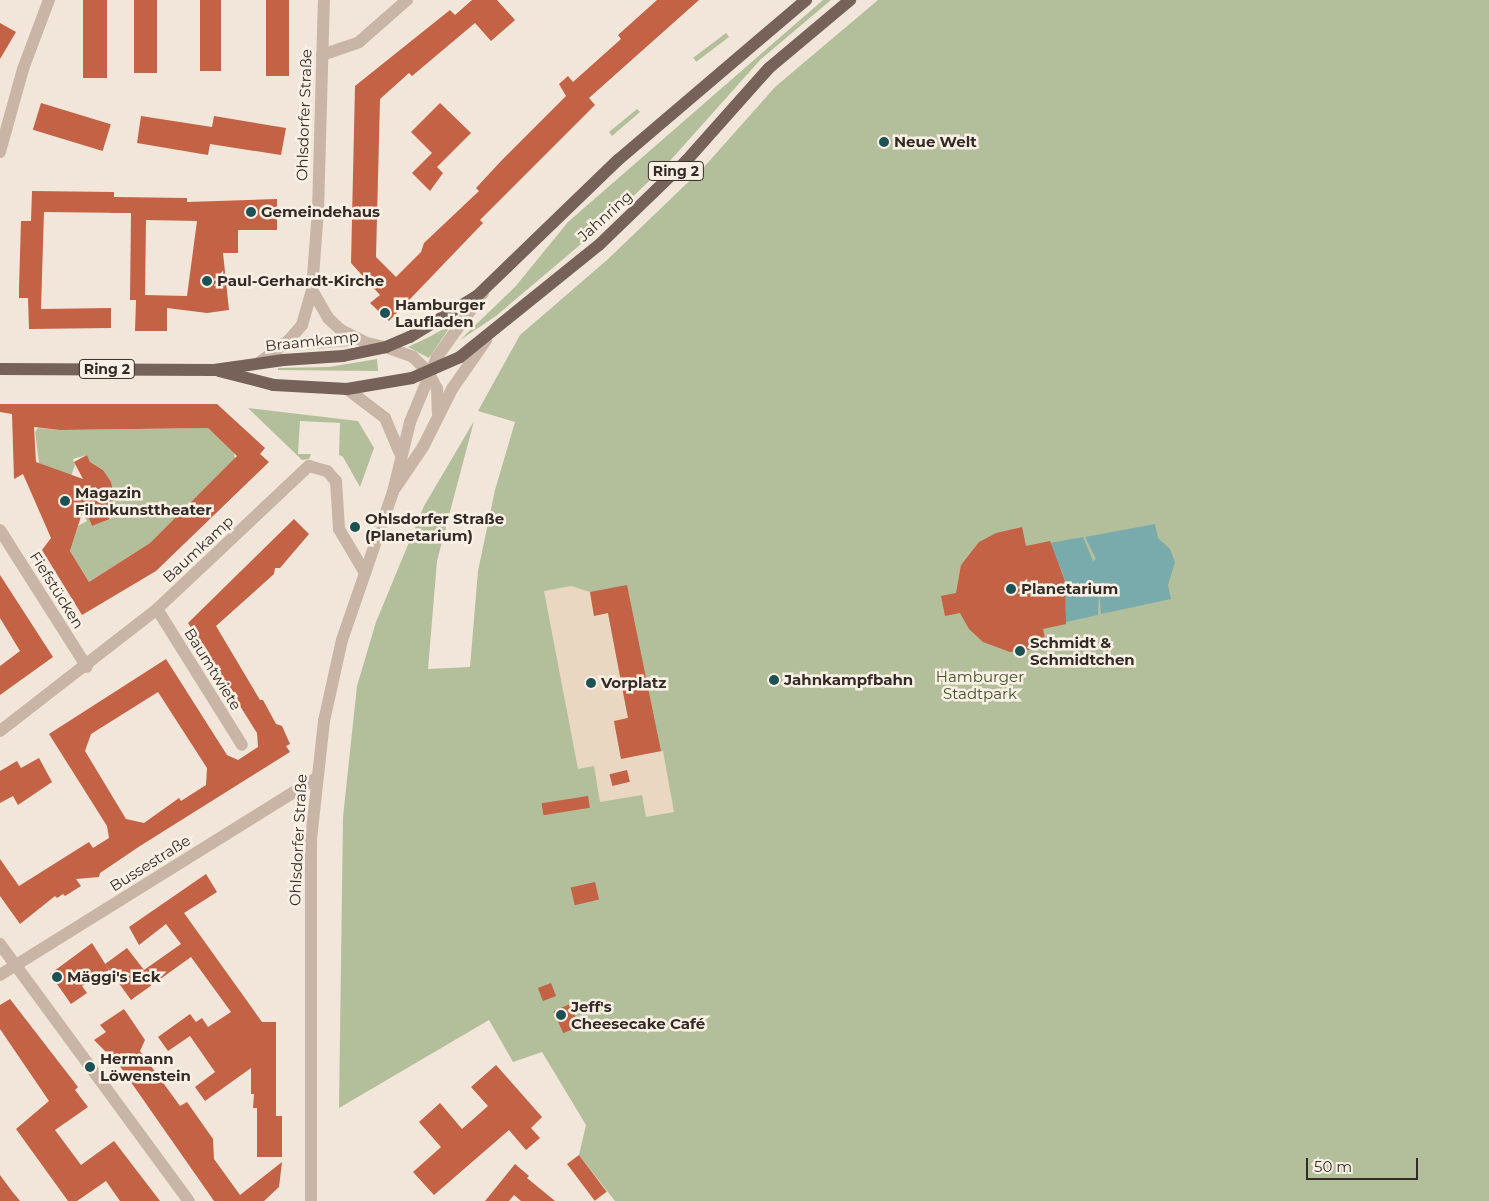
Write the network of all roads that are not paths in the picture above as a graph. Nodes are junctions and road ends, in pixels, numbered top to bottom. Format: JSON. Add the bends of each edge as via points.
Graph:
{"nodes":[{"id":1,"x":50,"y":0,"type":"edge"},
{"id":2,"x":324,"y":0,"type":"edge"},
{"id":3,"x":407,"y":0,"type":"edge"},
{"id":4,"x":806,"y":0,"type":"edge"},
{"id":5,"x":850,"y":0,"type":"edge"},
{"id":6,"x":322,"y":55,"type":"junction"},
{"id":7,"x":0,"y":152,"type":"edge"},
{"id":8,"x":529,"y":245,"type":"joint"},
{"id":9,"x":489,"y":286,"type":"junction"},
{"id":10,"x":312,"y":290,"type":"junction"},
{"id":11,"x":493,"y":333,"type":"junction"},
{"id":12,"x":386,"y":347,"type":"junction"},
{"id":13,"x":260,"y":362,"type":"junction"},
{"id":14,"x":0,"y":369,"type":"edge"},
{"id":15,"x":214,"y":370,"type":"junction"},
{"id":16,"x":428,"y":372,"type":"junction"},
{"id":17,"x":347,"y":389,"type":"junction"},
{"id":18,"x":438,"y":414,"type":"junction"},
{"id":19,"x":400,"y":456,"type":"junction"},
{"id":20,"x":393,"y":492,"type":"junction"},
{"id":21,"x":0,"y":530,"type":"edge"},
{"id":22,"x":365,"y":573,"type":"junction"},
{"id":23,"x":157,"y":610,"type":"junction"},
{"id":24,"x":87,"y":667,"type":"junction"},
{"id":25,"x":0,"y":732,"type":"edge"},
{"id":26,"x":242,"y":745,"type":"dead end"},
{"id":27,"x":316,"y":778,"type":"junction"},
{"id":28,"x":0,"y":944,"type":"edge"},
{"id":29,"x":16,"y":966,"type":"junction"},
{"id":30,"x":0,"y":975,"type":"edge"},
{"id":31,"x":189,"y":1201,"type":"edge"},
{"id":32,"x":311,"y":1201,"type":"edge"}],
"edges":[{"from":1,"to":7,"type":"street","via":[[23,69]]},
{"from":2,"to":6,"type":"street","name":"Ohlsdorfer Straße"},
{"from":3,"to":6,"type":"street","via":[[359,42]]},
{"from":4,"to":8,"type":"main road","name":"Jahnring","number":"Ring 2","via":[[626,154]]},
{"from":5,"to":11,"type":"main road","name":"Jahnring","number":"Ring 2","via":[[769,68],[650,197]]},
{"from":6,"to":10,"type":"street","name":"Ohlsdorfer Straße","via":[[318,211]]},
{"from":8,"to":9,"type":"main road","name":"Braamkamp","number":"Ring 2"},
{"from":9,"to":12,"type":"main road","name":"Braamkamp","number":"Ring 2","via":[[439,322]]},
{"from":9,"to":16,"type":"street","name":"Ohlsdorfer Straße","via":[[458,325]]},
{"from":10,"to":12,"type":"street","via":[[328,318],[341,330],[367,344]]},
{"from":10,"to":13,"type":"street","name":"Ohlsdorfer Straße","via":[[302,325],[290,340]]},
{"from":11,"to":16,"type":"main road","name":"Jahnring","number":"Ring 2","via":[[460,357]]},
{"from":11,"to":18,"type":"street","name":"Ohlsdorfer Straße","via":[[470,361]]},
{"from":12,"to":13,"type":"main road","name":"Braamkamp","number":"Ring 2","via":[[343,356]]},
{"from":12,"to":16,"type":"street","via":[[413,357]]},
{"from":13,"to":15,"type":"main road","name":"Braamkamp","number":"Ring 2"},
{"from":14,"to":15,"type":"main road","name":"Braamkamp","number":"Ring 2"},
{"from":15,"to":17,"type":"main road","name":"Braamkamp","number":"Ring 2","via":[[274,385]]},
{"from":16,"to":17,"type":"main road","name":"Braamkamp","number":"Ring 2","via":[[390,383]]},
{"from":16,"to":18,"type":"street","via":[[437,389]]},
{"from":16,"to":19,"type":"street","name":"Ohlsdorfer Straße"},
{"from":17,"to":19,"type":"street","via":[[385,418],[396,438]]},
{"from":18,"to":20,"type":"street","name":"Ohlsdorfer Straße","via":[[423,447]]},
{"from":19,"to":20,"type":"street","name":"Ohlsdorfer Straße"},
{"from":20,"to":22,"type":"street","name":"Ohlsdorfer Straße"},
{"from":21,"to":24,"type":"street","name":"Fiefstücken"},
{"from":22,"to":23,"type":"street","name":"Baumkamp","via":[[339,529],[336,481],[327,470],[309,466]]},
{"from":22,"to":27,"type":"street","name":"Ohlsdorfer Straße","via":[[342,640]]},
{"from":23,"to":24,"type":"street","name":"Baumkamp"},
{"from":23,"to":26,"type":"street","name":"Baumtwiete"},
{"from":24,"to":25,"type":"street","name":"Baumkamp"},
{"from":27,"to":29,"type":"street","name":"Bussestraße"},
{"from":27,"to":32,"type":"street","name":"Ohlsdorfer Straße","via":[[310,900]]},
{"from":28,"to":29,"type":"street"},
{"from":29,"to":30,"type":"street","name":"Bussestraße"},
{"from":29,"to":31,"type":"street"}]}
